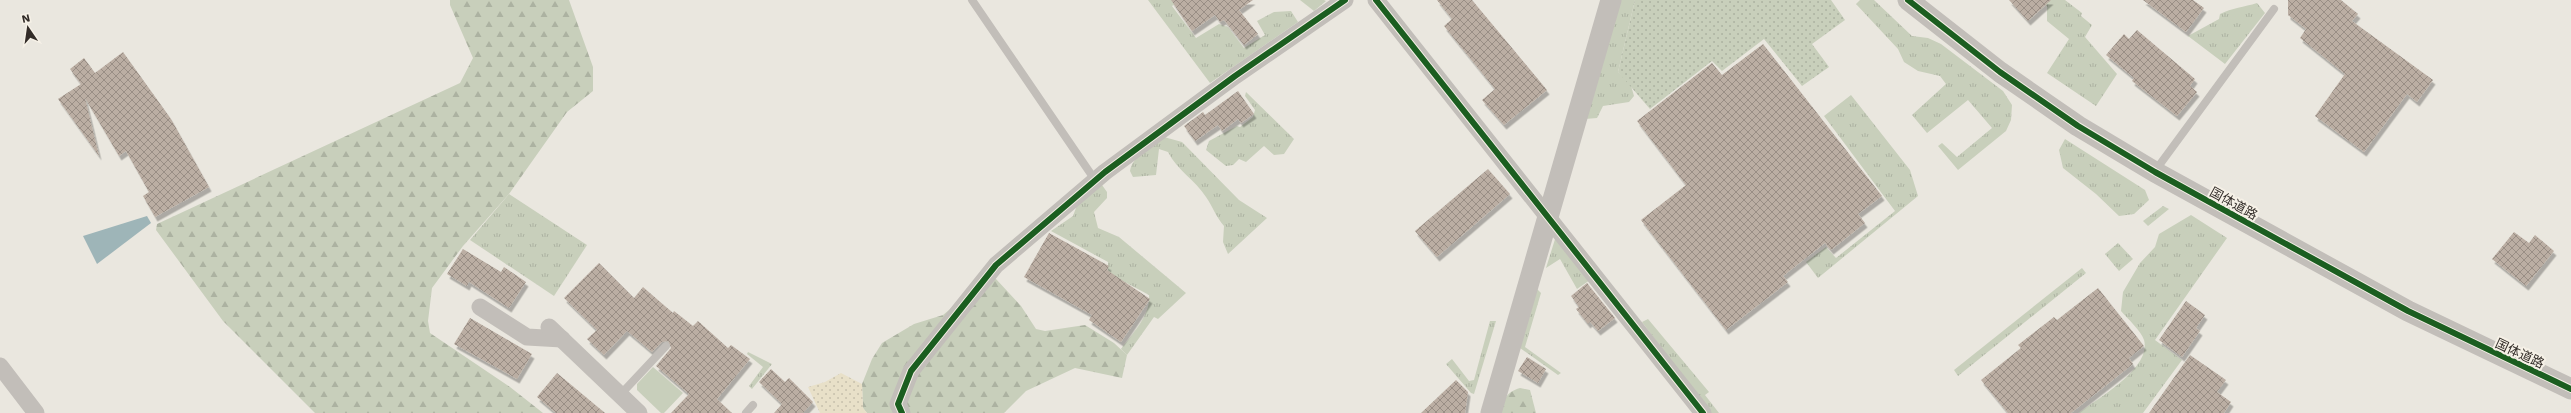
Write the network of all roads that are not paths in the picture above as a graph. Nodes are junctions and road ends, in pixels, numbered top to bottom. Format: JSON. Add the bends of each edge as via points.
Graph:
{"nodes":[{"id":1,"x":972,"y":0,"type":"edge"},
{"id":2,"x":1345,"y":0,"type":"edge"},
{"id":3,"x":1376,"y":0,"type":"edge"},
{"id":4,"x":1610,"y":0,"type":"edge"},
{"id":5,"x":1908,"y":0,"type":"edge"},
{"id":6,"x":2274,"y":9,"type":"dead end"},
{"id":7,"x":2155,"y":172,"type":"junction"},
{"id":8,"x":1095,"y":180,"type":"junction"},
{"id":9,"x":1548,"y":216,"type":"junction"},
{"id":10,"x":480,"y":308,"type":"dead end"},
{"id":11,"x":549,"y":326,"type":"dead end"},
{"id":12,"x":562,"y":339,"type":"junction"},
{"id":13,"x":666,"y":346,"type":"dead end"},
{"id":14,"x":0,"y":366,"type":"edge"},
{"id":15,"x":2571,"y":389,"type":"edge"},
{"id":16,"x":620,"y":394,"type":"junction"},
{"id":17,"x":753,"y":405,"type":"dead end"},
{"id":18,"x":36,"y":413,"type":"edge"},
{"id":19,"x":639,"y":413,"type":"edge"},
{"id":20,"x":746,"y":413,"type":"edge"},
{"id":21,"x":902,"y":413,"type":"edge"},
{"id":22,"x":1491,"y":413,"type":"edge"},
{"id":23,"x":1703,"y":413,"type":"edge"}],
"edges":[{"from":1,"to":8,"type":"lane"},
{"from":2,"to":8,"type":"street","via":[[1235,76]]},
{"from":3,"to":9,"type":"street"},
{"from":4,"to":9,"type":"street"},
{"from":5,"to":7,"type":"street","name":"国体道路","via":[[2012,80],[2078,126]]},
{"from":6,"to":7,"type":"lane"},
{"from":7,"to":15,"type":"street","name":"国体道路","via":[[2408,311]]},
{"from":8,"to":21,"type":"street","via":[[996,265],[911,371],[898,404]]},
{"from":9,"to":22,"type":"street"},
{"from":9,"to":23,"type":"street"},
{"from":10,"to":12,"type":"street","via":[[527,337]]},
{"from":11,"to":12,"type":"street"},
{"from":12,"to":16,"type":"street"},
{"from":13,"to":16,"type":"lane"},
{"from":14,"to":18,"type":"street"},
{"from":16,"to":19,"type":"street"},
{"from":17,"to":20,"type":"lane"}]}
